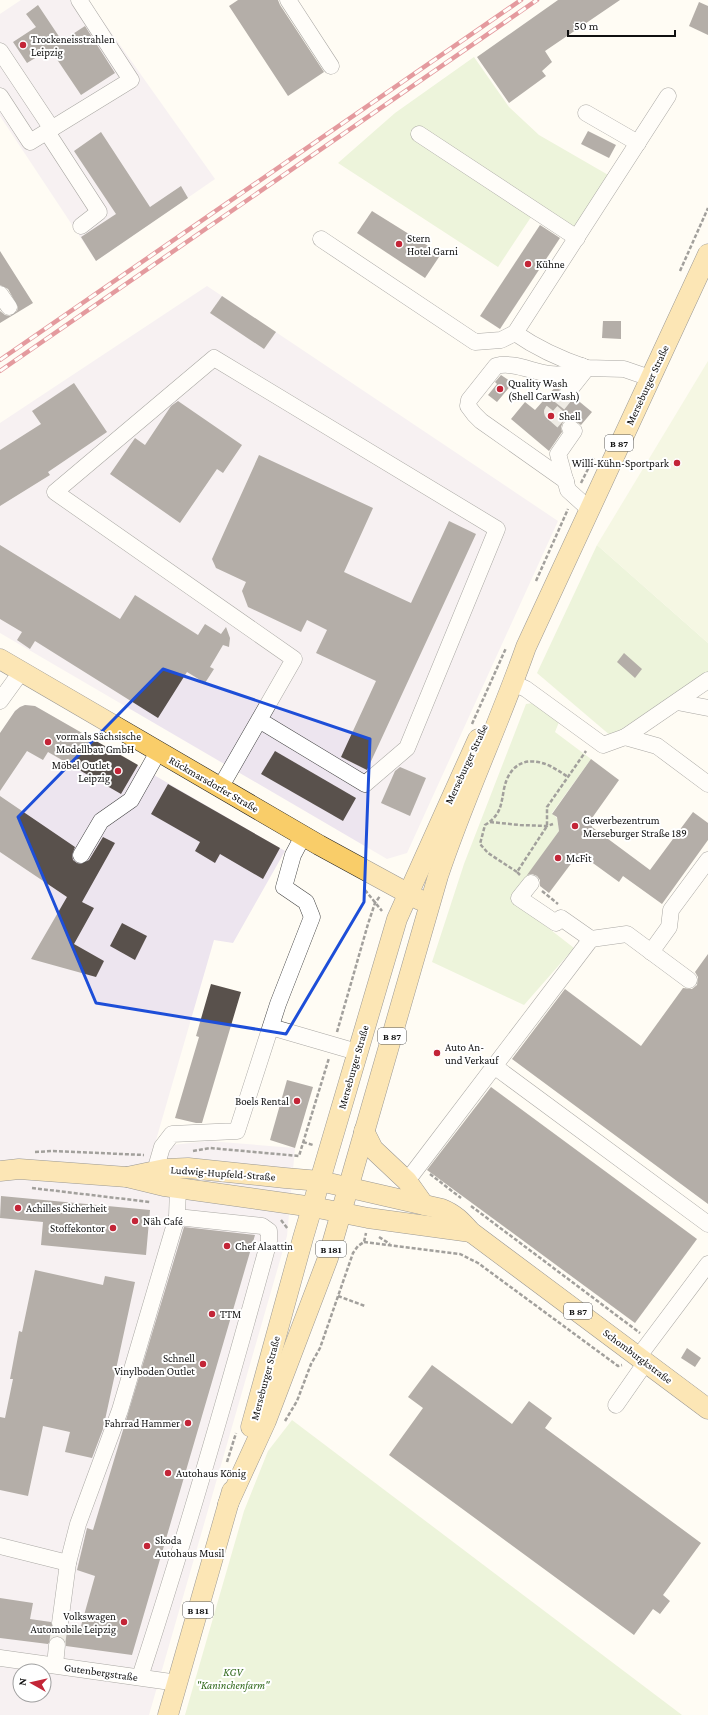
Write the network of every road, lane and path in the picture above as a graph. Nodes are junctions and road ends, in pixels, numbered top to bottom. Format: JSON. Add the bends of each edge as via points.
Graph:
{"nodes":[{"id":1,"x":79,"y":0,"type":"edge"},
{"id":2,"x":288,"y":0,"type":"edge"},
{"id":3,"x":0,"y":51,"type":"edge"},
{"id":4,"x":331,"y":66,"type":"dead end"},
{"id":5,"x":0,"y":96,"type":"edge"},
{"id":6,"x":668,"y":96,"type":"dead end"},
{"id":7,"x":586,"y":113,"type":"dead end"},
{"id":8,"x":49,"y":130,"type":"junction"},
{"id":9,"x":419,"y":134,"type":"dead end"},
{"id":10,"x":638,"y":143,"type":"junction"},
{"id":11,"x":81,"y":226,"type":"dead end"},
{"id":12,"x":577,"y":238,"type":"junction"},
{"id":13,"x":322,"y":239,"type":"dead end"},
{"id":14,"x":708,"y":254,"type":"edge"},
{"id":15,"x":515,"y":334,"type":"junction"},
{"id":16,"x":584,"y":367,"type":"junction"},
{"id":17,"x":650,"y":378,"type":"junction"},
{"id":18,"x":568,"y":392,"type":"tunnel mouth"},
{"id":19,"x":570,"y":428,"type":"dead end"},
{"id":20,"x":567,"y":486,"type":"junction"},
{"id":21,"x":589,"y":509,"type":"junction"},
{"id":22,"x":526,"y":647,"type":"junction"},
{"id":23,"x":0,"y":659,"type":"edge"},
{"id":24,"x":21,"y":672,"type":"junction"},
{"id":25,"x":708,"y":680,"type":"edge"},
{"id":26,"x":513,"y":683,"type":"junction"},
{"id":27,"x":1,"y":698,"type":"edge"},
{"id":28,"x":677,"y":702,"type":"junction"},
{"id":29,"x":708,"y":708,"type":"edge"},
{"id":30,"x":259,"y":720,"type":"junction"},
{"id":31,"x":626,"y":737,"type":"junction"},
{"id":32,"x":594,"y":739,"type":"junction"},
{"id":33,"x":158,"y":752,"type":"junction"},
{"id":34,"x":568,"y":777,"type":"junction"},
{"id":35,"x":708,"y":784,"type":"edge"},
{"id":36,"x":220,"y":788,"type":"junction"},
{"id":37,"x":490,"y":822,"type":"junction"},
{"id":38,"x":553,"y":824,"type":"dead end"},
{"id":39,"x":547,"y":826,"type":"junction"},
{"id":40,"x":303,"y":836,"type":"junction"},
{"id":41,"x":81,"y":854,"type":"dead end"},
{"id":42,"x":708,"y":860,"type":"edge"},
{"id":43,"x":517,"y":872,"type":"junction"},
{"id":44,"x":530,"y":883,"type":"junction"},
{"id":45,"x":359,"y":886,"type":"dead end"},
{"id":46,"x":408,"y":894,"type":"junction"},
{"id":47,"x":429,"y":905,"type":"junction"},
{"id":48,"x":560,"y":905,"type":"dead end"},
{"id":49,"x":397,"y":919,"type":"junction"},
{"id":50,"x":591,"y":939,"type":"junction"},
{"id":51,"x":651,"y":952,"type":"junction"},
{"id":52,"x":689,"y":980,"type":"dead end"},
{"id":53,"x":271,"y":1027,"type":"junction"},
{"id":54,"x":357,"y":1052,"type":"junction"},
{"id":55,"x":494,"y":1066,"type":"junction"},
{"id":56,"x":364,"y":1131,"type":"junction"},
{"id":57,"x":188,"y":1151,"type":"dead end"},
{"id":58,"x":32,"y":1152,"type":"dead end"},
{"id":59,"x":261,"y":1153,"type":"dead end"},
{"id":60,"x":157,"y":1163,"type":"junction"},
{"id":61,"x":0,"y":1171,"type":"edge"},
{"id":62,"x":127,"y":1177,"type":"junction"},
{"id":63,"x":320,"y":1182,"type":"junction"},
{"id":64,"x":406,"y":1182,"type":"junction"},
{"id":65,"x":28,"y":1187,"type":"dead end"},
{"id":66,"x":348,"y":1188,"type":"junction"},
{"id":67,"x":460,"y":1198,"type":"dead end"},
{"id":68,"x":177,"y":1203,"type":"junction"},
{"id":69,"x":424,"y":1205,"type":"junction"},
{"id":70,"x":313,"y":1207,"type":"junction"},
{"id":71,"x":342,"y":1213,"type":"junction"},
{"id":72,"x":708,"y":1224,"type":"edge"},
{"id":73,"x":471,"y":1232,"type":"junction"},
{"id":74,"x":364,"y":1242,"type":"dead end"},
{"id":75,"x":708,"y":1264,"type":"edge"},
{"id":76,"x":338,"y":1296,"type":"dead end"},
{"id":77,"x":365,"y":1306,"type":"dead end"},
{"id":78,"x":651,"y":1341,"type":"junction"},
{"id":79,"x":642,"y":1359,"type":"junction"},
{"id":80,"x":616,"y":1405,"type":"dead end"},
{"id":81,"x":708,"y":1409,"type":"edge"},
{"id":82,"x":228,"y":1504,"type":"junction"},
{"id":83,"x":0,"y":1546,"type":"edge"},
{"id":84,"x":68,"y":1563,"type":"junction"},
{"id":85,"x":60,"y":1624,"type":"tunnel mouth"},
{"id":86,"x":57,"y":1645,"type":"tunnel mouth"},
{"id":87,"x":0,"y":1658,"type":"edge"},
{"id":88,"x":55,"y":1666,"type":"junction"},
{"id":89,"x":140,"y":1677,"type":"junction"},
{"id":90,"x":178,"y":1683,"type":"junction"},
{"id":91,"x":168,"y":1715,"type":"edge"}],
"edges":[{"from":1,"to":8,"type":"street","via":[[131,80]]},
{"from":2,"to":4,"type":"street"},
{"from":3,"to":8,"type":"street"},
{"from":5,"to":8,"type":"street","via":[[30,142]]},
{"from":6,"to":10,"type":"street"},
{"from":7,"to":10,"type":"street"},
{"from":8,"to":11,"type":"street","via":[[99,212]]},
{"from":9,"to":12,"type":"street"},
{"from":10,"to":12,"type":"street"},
{"from":12,"to":15,"type":"street"},
{"from":13,"to":15,"type":"street","via":[[475,342],[502,340]]},
{"from":14,"to":17,"type":"main road","name":"Merseburger Straße","number":"B 87"},
{"from":15,"to":16,"type":"street","via":[[534,347]]},
{"from":16,"to":17,"type":"street","via":[[624,369]]},
{"from":16,"to":18,"type":"street"},
{"from":16,"to":20,"type":"street","via":[[562,374],[510,365],[496,366],[469,400],[468,406],[486,425]]},
{"from":17,"to":21,"type":"main road","name":"Merseburger Straße","number":"B 87"},
{"from":19,"to":20,"type":"street","via":[[574,431],[558,454]]},
{"from":20,"to":21,"type":"street"},
{"from":21,"to":22,"type":"main road","name":"Merseburger Straße","number":"B 87"},
{"from":22,"to":26,"type":"main road","name":"Merseburger Straße","number":"B 87"},
{"from":22,"to":46,"type":"main road","name":"Merseburger Straße","number":"B 87","via":[[490,713]]},
{"from":23,"to":24,"type":"main road","name":"Rückmarsdorfer Straße"},
{"from":24,"to":27,"type":"street"},
{"from":24,"to":33,"type":"main road","name":"Rückmarsdorfer Straße"},
{"from":25,"to":28,"type":"street"},
{"from":26,"to":32,"type":"street"},
{"from":26,"to":47,"type":"main road","name":"Merseburger Straße","number":"B 87","via":[[448,847]]},
{"from":28,"to":29,"type":"street"},
{"from":28,"to":31,"type":"street"},
{"from":30,"to":30,"type":"street","via":[[294,659],[55,492],[214,358],[497,529],[407,748],[365,784]]},
{"from":30,"to":36,"type":"street"},
{"from":31,"to":32,"type":"street","via":[[603,745]]},
{"from":31,"to":35,"type":"street","via":[[657,746]]},
{"from":32,"to":34,"type":"path"},
{"from":33,"to":36,"type":"main road","name":"Rückmarsdorfer Straße"},
{"from":33,"to":41,"type":"street","via":[[131,800],[101,822]]},
{"from":34,"to":37,"type":"path","via":[[549,765],[529,761],[515,766],[508,777],[501,806]]},
{"from":34,"to":39,"type":"path","via":[[547,807]]},
{"from":36,"to":40,"type":"main road","name":"Rückmarsdorfer Straße"},
{"from":37,"to":39,"type":"path"},
{"from":37,"to":43,"type":"path","via":[[485,825],[480,844],[488,853]]},
{"from":38,"to":39,"type":"path"},
{"from":39,"to":43,"type":"path"},
{"from":40,"to":46,"type":"main road","name":"Rückmarsdorfer Straße"},
{"from":40,"to":53,"type":"street","via":[[292,855],[284,887],[306,902],[312,917]]},
{"from":42,"to":51,"type":"street","via":[[671,910],[669,927]]},
{"from":43,"to":44,"type":"path"},
{"from":44,"to":48,"type":"path"},
{"from":44,"to":50,"type":"street","via":[[519,898],[556,923],[561,918]]},
{"from":45,"to":49,"type":"path","via":[[365,889],[385,914]]},
{"from":46,"to":47,"type":"main road","name":"Rückmarsdorfer Straße"},
{"from":46,"to":49,"type":"main road","name":"Merseburger Straße","number":"B 87"},
{"from":47,"to":56,"type":"main road","name":"Merseburger Straße","number":"B 87"},
{"from":49,"to":54,"type":"main road","name":"Merseburger Straße","number":"B 87"},
{"from":50,"to":51,"type":"street","via":[[627,934]]},
{"from":50,"to":55,"type":"street"},
{"from":51,"to":52,"type":"street"},
{"from":53,"to":54,"type":"street"},
{"from":53,"to":60,"type":"street","via":[[237,1131],[172,1134],[162,1147]]},
{"from":54,"to":63,"type":"main road","name":"Merseburger Straße","number":"B 87"},
{"from":55,"to":64,"type":"street"},
{"from":55,"to":72,"type":"street"},
{"from":56,"to":64,"type":"main road","via":[[377,1153]]},
{"from":56,"to":66,"type":"main road","name":"Merseburger Straße","number":"B 181"},
{"from":57,"to":59,"type":"path","via":[[210,1148]]},
{"from":58,"to":60,"type":"path","via":[[128,1155]]},
{"from":60,"to":62,"type":"main road","name":"Ludwig-Hupfeld-Straße"},
{"from":60,"to":63,"type":"main road","name":"Ludwig-Hupfeld-Straße","via":[[165,1169],[188,1168]]},
{"from":61,"to":62,"type":"main road","name":"Ludwig-Hupfeld-Straße","via":[[19,1169]]},
{"from":62,"to":68,"type":"main road","name":"Ludwig-Hupfeld-Straße","via":[[164,1186]]},
{"from":63,"to":66,"type":"main road","name":"Schomburgkstraße"},
{"from":63,"to":70,"type":"main road","name":"Merseburger Straße","number":"B 87"},
{"from":64,"to":69,"type":"main road"},
{"from":65,"to":68,"type":"path"},
{"from":66,"to":69,"type":"main road","name":"Schomburgkstraße"},
{"from":66,"to":71,"type":"main road","name":"Merseburger Straße","number":"B 181"},
{"from":67,"to":78,"type":"path"},
{"from":68,"to":70,"type":"main road","name":"Ludwig-Hupfeld-Straße"},
{"from":68,"to":84,"type":"street","via":[[120,1410],[78,1524]]},
{"from":68,"to":89,"type":"street","via":[[262,1226],[269,1231],[269,1241],[207,1462]]},
{"from":69,"to":73,"type":"main road","name":"Schomburgkstraße","number":"B 87","via":[[452,1213]]},
{"from":70,"to":71,"type":"main road","name":"Schomburgkstraße","number":"B 87"},
{"from":70,"to":82,"type":"main road","name":"Merseburger Straße","number":"B 181"},
{"from":71,"to":73,"type":"main road","name":"Schomburgkstraße","number":"B 87"},
{"from":71,"to":82,"type":"main road","name":"Merseburger Straße","number":"B 181","via":[[307,1316],[266,1421]]},
{"from":73,"to":79,"type":"main road","name":"Schomburgkstraße","number":"B 87"},
{"from":74,"to":79,"type":"path","via":[[460,1254],[478,1263],[618,1366]]},
{"from":75,"to":78,"type":"street"},
{"from":76,"to":77,"type":"path"},
{"from":78,"to":79,"type":"street"},
{"from":79,"to":80,"type":"street"},
{"from":79,"to":81,"type":"main road","name":"Schomburgkstraße","number":"B 87"},
{"from":82,"to":90,"type":"main road","name":"Merseburger Straße","number":"B 181"},
{"from":83,"to":84,"type":"street"},
{"from":84,"to":85,"type":"street"},
{"from":86,"to":88,"type":"street"},
{"from":87,"to":88,"type":"street","name":"Gutenbergstraße"},
{"from":88,"to":89,"type":"street","name":"Gutenbergstraße"},
{"from":89,"to":90,"type":"street","name":"Gutenbergstraße"},
{"from":90,"to":91,"type":"main road","name":"Merseburger Straße","number":"B 181"}]}
